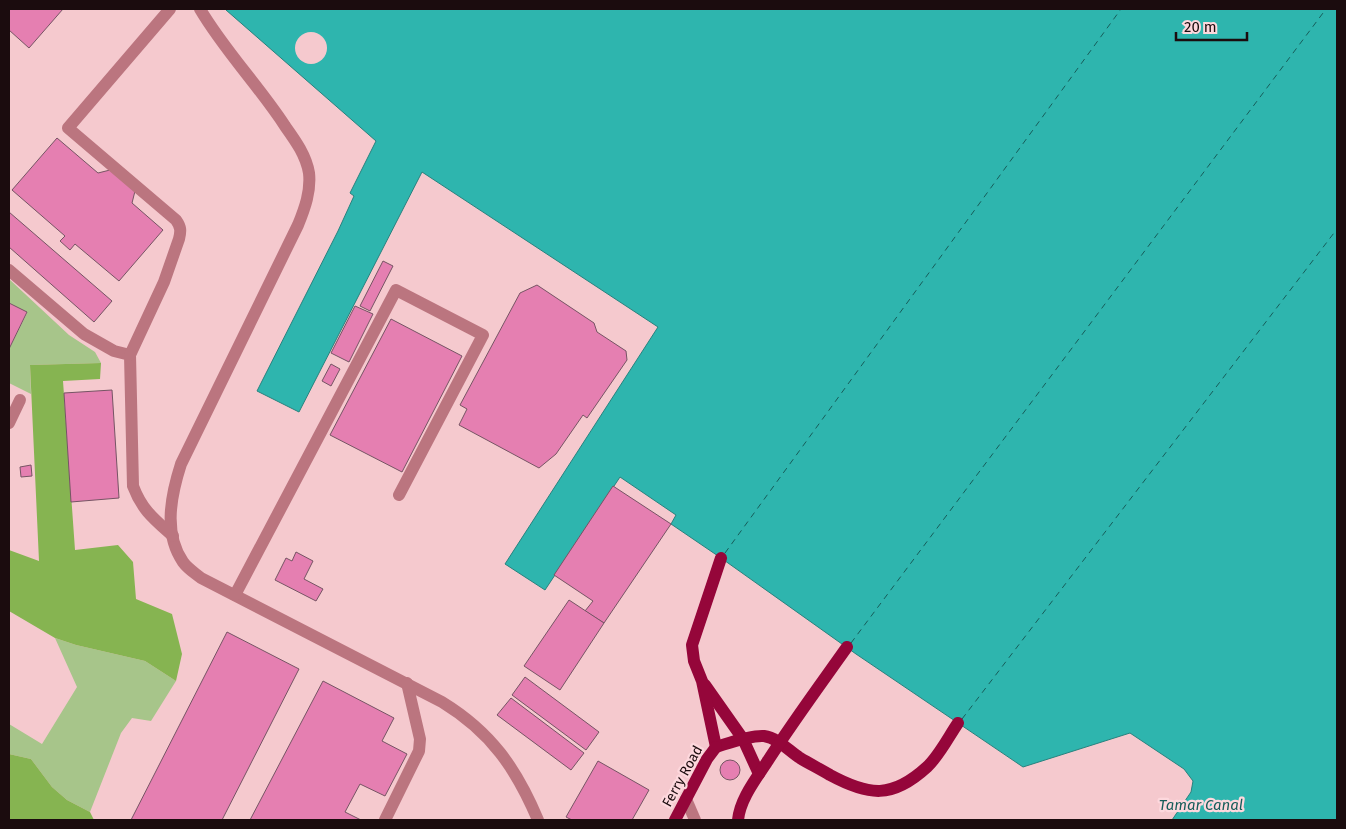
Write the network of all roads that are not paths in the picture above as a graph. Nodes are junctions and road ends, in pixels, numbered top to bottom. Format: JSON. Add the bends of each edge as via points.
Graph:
{"nodes":[{"id":1,"x":170,"y":9,"type":"edge"},
{"id":2,"x":200,"y":9,"type":"edge"},
{"id":3,"x":9,"y":270,"type":"edge"},
{"id":4,"x":130,"y":355,"type":"junction"},
{"id":5,"x":20,"y":400,"type":"dead end"},
{"id":6,"x":9,"y":423,"type":"edge"},
{"id":7,"x":399,"y":495,"type":"dead end"},
{"id":8,"x":173,"y":536,"type":"junction"},
{"id":9,"x":721,"y":558,"type":"dead end"},
{"id":10,"x":235,"y":595,"type":"junction"},
{"id":11,"x":847,"y":647,"type":"dead end"},
{"id":12,"x":702,"y":681,"type":"junction"},
{"id":13,"x":407,"y":683,"type":"junction"},
{"id":14,"x":958,"y":723,"type":"dead end"},
{"id":15,"x":782,"y":738,"type":"junction"},
{"id":16,"x":743,"y":739,"type":"junction"},
{"id":17,"x":716,"y":747,"type":"junction"},
{"id":18,"x":759,"y":774,"type":"junction"},
{"id":19,"x":686,"y":799,"type":"junction"},
{"id":20,"x":385,"y":820,"type":"edge"},
{"id":21,"x":538,"y":820,"type":"edge"},
{"id":22,"x":675,"y":820,"type":"edge"},
{"id":23,"x":695,"y":820,"type":"edge"},
{"id":24,"x":738,"y":820,"type":"edge"}],
"edges":[{"from":1,"to":4,"type":"lane","via":[[68,128],[180,226],[164,282]]},
{"from":2,"to":8,"type":"lane","via":[[300,148],[306,160],[308,197],[298,225],[176,479],[170,523]]},
{"from":3,"to":4,"type":"lane","via":[[84,334],[114,351]]},
{"from":4,"to":8,"type":"lane","via":[[133,486],[139,502]]},
{"from":5,"to":6,"type":"lane"},
{"from":7,"to":10,"type":"lane","via":[[483,335],[396,290]]},
{"from":8,"to":10,"type":"lane","via":[[188,567],[201,578]]},
{"from":9,"to":12,"type":"main road","via":[[692,645]]},
{"from":10,"to":13,"type":"lane"},
{"from":11,"to":15,"type":"main road"},
{"from":12,"to":16,"type":"main road"},
{"from":12,"to":17,"type":"main road"},
{"from":13,"to":20,"type":"lane","via":[[420,739],[419,751]]},
{"from":13,"to":21,"type":"lane","via":[[459,712],[491,741],[518,777]]},
{"from":14,"to":15,"type":"main road","via":[[928,766],[907,783],[888,790],[868,791],[848,785],[800,758]]},
{"from":15,"to":16,"type":"main road"},
{"from":15,"to":18,"type":"main road"},
{"from":16,"to":17,"type":"main road"},
{"from":16,"to":18,"type":"main road"},
{"from":17,"to":19,"type":"main road","name":"Ferry Road"},
{"from":18,"to":24,"type":"main road","via":[[743,802]]},
{"from":19,"to":22,"type":"main road","name":"Ferry Road"},
{"from":19,"to":23,"type":"lane"}]}
